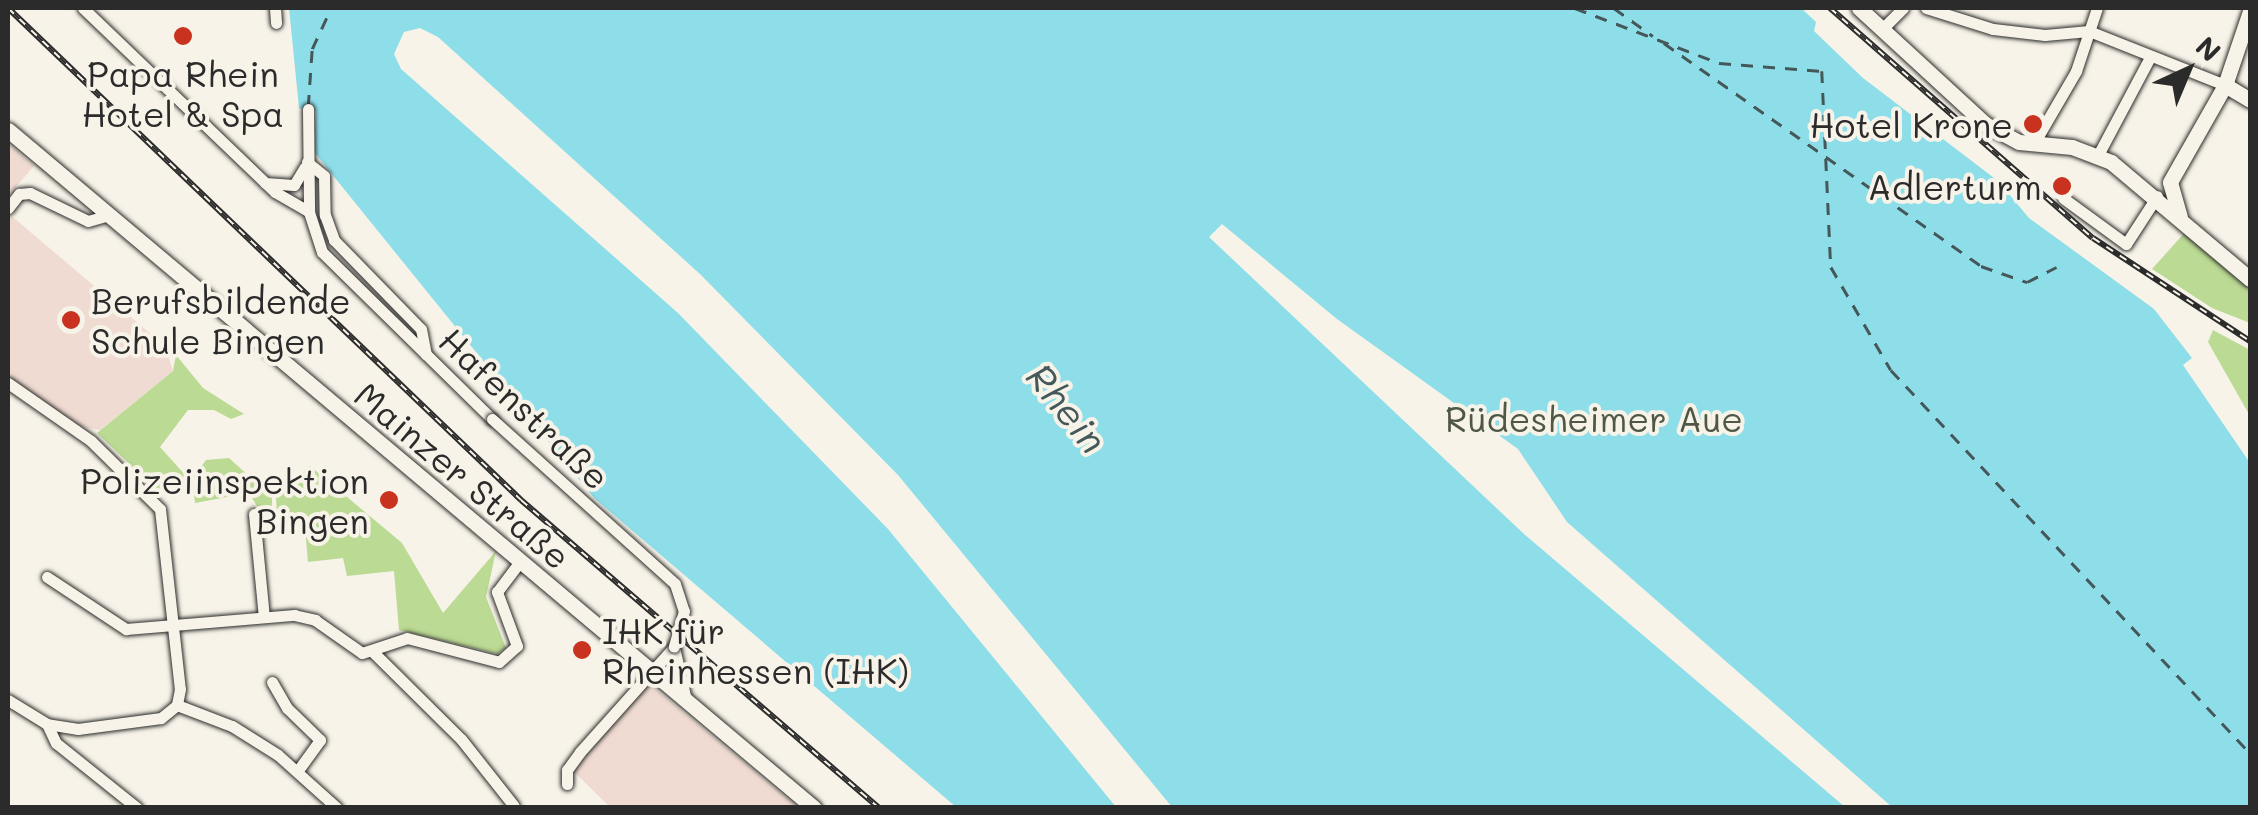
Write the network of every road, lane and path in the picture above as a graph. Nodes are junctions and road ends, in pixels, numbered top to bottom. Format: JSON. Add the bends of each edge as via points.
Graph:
{"nodes":[{"id":1,"x":84,"y":8,"type":"edge"},
{"id":2,"x":275,"y":8,"type":"edge"},
{"id":3,"x":1859,"y":8,"type":"edge"},
{"id":4,"x":1904,"y":8,"type":"edge"},
{"id":5,"x":1926,"y":8,"type":"edge"},
{"id":6,"x":2097,"y":8,"type":"edge"},
{"id":7,"x":2250,"y":11,"type":"edge"},
{"id":8,"x":276,"y":23,"type":"dead end"},
{"id":9,"x":1882,"y":29,"type":"junction"},
{"id":10,"x":2089,"y":31,"type":"junction"},
{"id":11,"x":2150,"y":57,"type":"junction"},
{"id":12,"x":2225,"y":85,"type":"junction"},
{"id":13,"x":2250,"y":100,"type":"edge"},
{"id":14,"x":308,"y":109,"type":"dead end"},
{"id":15,"x":8,"y":130,"type":"edge"},
{"id":16,"x":2033,"y":146,"type":"junction"},
{"id":17,"x":2098,"y":156,"type":"junction"},
{"id":18,"x":307,"y":162,"type":"junction"},
{"id":19,"x":265,"y":182,"type":"junction"},
{"id":20,"x":2170,"y":182,"type":"junction"},
{"id":21,"x":2152,"y":193,"type":"junction"},
{"id":22,"x":2063,"y":198,"type":"dead end"},
{"id":23,"x":8,"y":208,"type":"edge"},
{"id":24,"x":309,"y":212,"type":"junction"},
{"id":25,"x":109,"y":215,"type":"junction"},
{"id":26,"x":2180,"y":217,"type":"junction"},
{"id":27,"x":2250,"y":279,"type":"edge"},
{"id":28,"x":426,"y":355,"type":"junction"},
{"id":29,"x":11,"y":388,"type":"edge"},
{"id":30,"x":254,"y":514,"type":"dead end"},
{"id":31,"x":520,"y":562,"type":"junction"},
{"id":32,"x":46,"y":577,"type":"dead end"},
{"id":33,"x":264,"y":617,"type":"junction"},
{"id":34,"x":173,"y":623,"type":"junction"},
{"id":35,"x":674,"y":647,"type":"junction"},
{"id":36,"x":374,"y":653,"type":"junction"},
{"id":37,"x":650,"y":673,"type":"junction"},
{"id":38,"x":272,"y":682,"type":"dead end"},
{"id":39,"x":8,"y":700,"type":"edge"},
{"id":40,"x":687,"y":701,"type":"junction"},
{"id":41,"x":177,"y":705,"type":"junction"},
{"id":42,"x":47,"y":724,"type":"junction"},
{"id":43,"x":298,"y":770,"type":"junction"},
{"id":44,"x":567,"y":784,"type":"dead end"},
{"id":45,"x":514,"y":806,"type":"edge"},
{"id":46,"x":137,"y":808,"type":"edge"},
{"id":47,"x":337,"y":808,"type":"edge"},
{"id":48,"x":814,"y":808,"type":"edge"}],
"edges":[{"from":1,"to":19,"type":"street"},
{"from":2,"to":8,"type":"street"},
{"from":3,"to":9,"type":"main road"},
{"from":4,"to":9,"type":"street"},
{"from":5,"to":10,"type":"street","via":[[1993,29]]},
{"from":6,"to":10,"type":"street"},
{"from":7,"to":12,"type":"main road"},
{"from":9,"to":16,"type":"main road","via":[[1979,118]]},
{"from":10,"to":11,"type":"street"},
{"from":10,"to":16,"type":"street","via":[[2076,71]]},
{"from":11,"to":12,"type":"street"},
{"from":11,"to":17,"type":"street"},
{"from":12,"to":13,"type":"main road"},
{"from":12,"to":20,"type":"main road"},
{"from":14,"to":18,"type":"street","name":"Hafenstraße"},
{"from":15,"to":25,"type":"main road","name":"Mainzer Straße"},
{"from":16,"to":17,"type":"main road"},
{"from":17,"to":21,"type":"main road"},
{"from":18,"to":19,"type":"street","via":[[294,185]]},
{"from":18,"to":24,"type":"street","name":"Hafenstraße"},
{"from":18,"to":28,"type":"street","via":[[324,176],[334,240],[421,330]]},
{"from":19,"to":24,"type":"street"},
{"from":20,"to":21,"type":"main road"},
{"from":20,"to":26,"type":"main road"},
{"from":21,"to":22,"type":"street","via":[[2126,244]]},
{"from":21,"to":26,"type":"main road"},
{"from":23,"to":25,"type":"street","via":[[30,193],[88,221]]},
{"from":24,"to":28,"type":"street","name":"Hafenstraße","via":[[322,252]]},
{"from":25,"to":31,"type":"main road","name":"Mainzer Straße"},
{"from":26,"to":27,"type":"main road"},
{"from":28,"to":35,"type":"street","name":"Hafenstraße","bridge":true,"via":[[675,584],[684,611]]},
{"from":29,"to":34,"type":"street","via":[[91,442],[160,509]]},
{"from":30,"to":33,"type":"street"},
{"from":31,"to":36,"type":"street","via":[[497,592],[516,641],[506,660],[407,638]]},
{"from":31,"to":37,"type":"main road","name":"Mainzer Straße"},
{"from":32,"to":34,"type":"street","via":[[126,629]]},
{"from":33,"to":34,"type":"street"},
{"from":33,"to":36,"type":"street","via":[[308,617],[362,653]]},
{"from":34,"to":41,"type":"street"},
{"from":35,"to":37,"type":"street"},
{"from":35,"to":40,"type":"street","name":"Hafenstraße"},
{"from":36,"to":45,"type":"street","via":[[461,739]]},
{"from":37,"to":40,"type":"main road","name":"Mainzer Straße"},
{"from":37,"to":44,"type":"street","via":[[580,752],[567,770]]},
{"from":38,"to":43,"type":"street","via":[[286,708],[320,740]]},
{"from":39,"to":42,"type":"street"},
{"from":40,"to":48,"type":"main road","name":"Mainzer Straße"},
{"from":41,"to":42,"type":"street","via":[[148,722],[78,729]]},
{"from":41,"to":43,"type":"street","via":[[232,726]]},
{"from":42,"to":46,"type":"street","via":[[56,743]]},
{"from":43,"to":47,"type":"street"}]}
